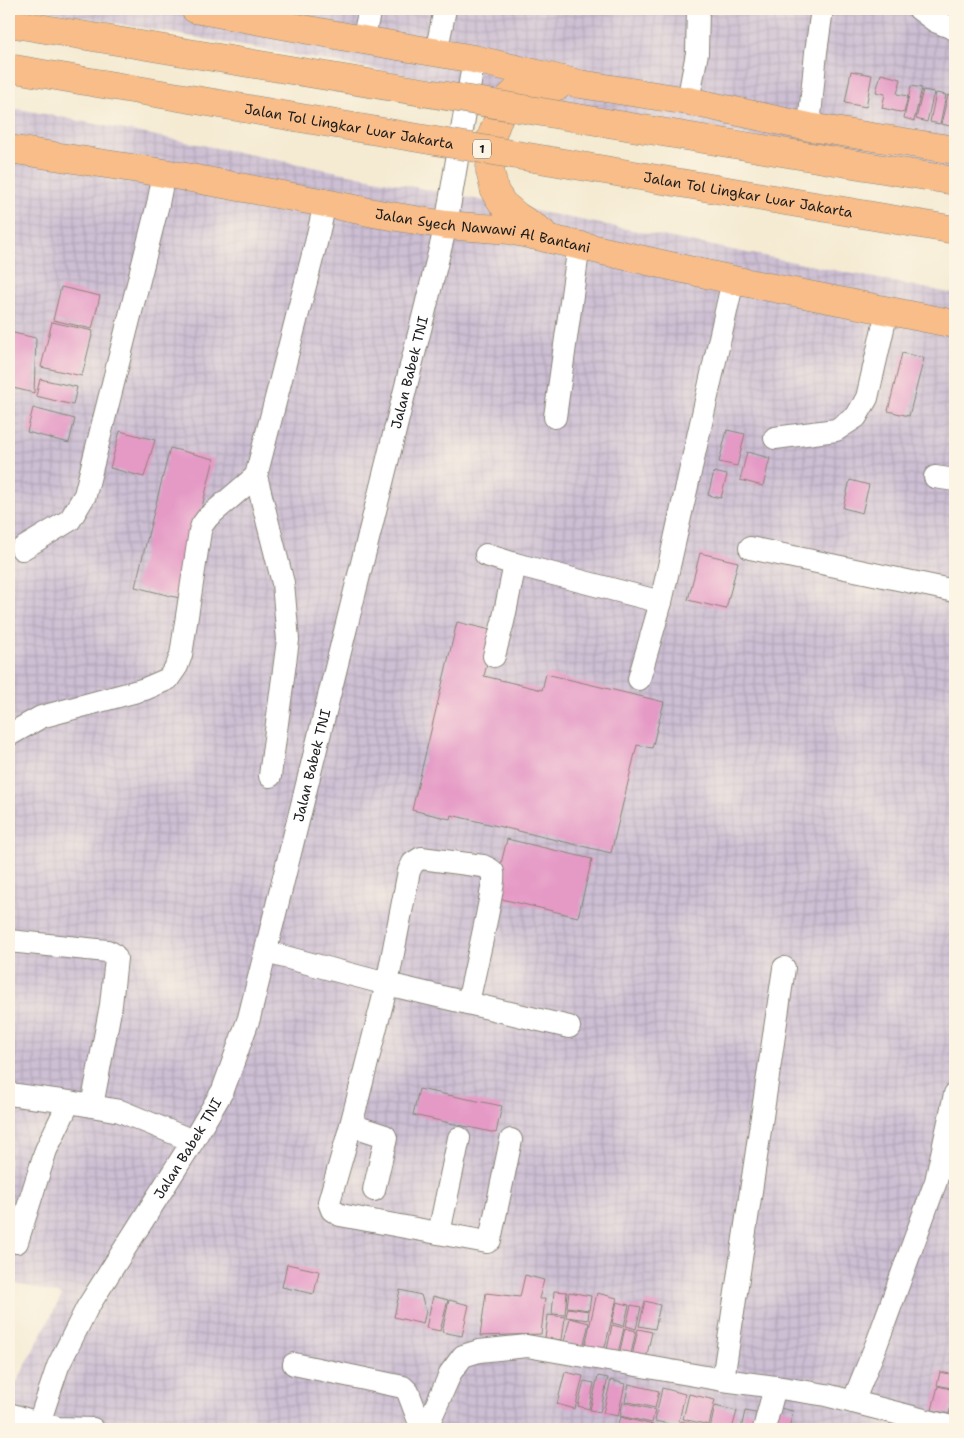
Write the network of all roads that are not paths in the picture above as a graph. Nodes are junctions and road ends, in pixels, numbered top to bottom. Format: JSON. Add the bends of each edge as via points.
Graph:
{"nodes":[{"id":1,"x":195,"y":9,"type":"edge"},
{"id":2,"x":370,"y":9,"type":"edge"},
{"id":3,"x":445,"y":9,"type":"edge"},
{"id":4,"x":698,"y":9,"type":"edge"},
{"id":5,"x":822,"y":9,"type":"edge"},
{"id":6,"x":919,"y":9,"type":"edge"},
{"id":7,"x":9,"y":24,"type":"edge"},
{"id":8,"x":955,"y":29,"type":"edge"},
{"id":9,"x":363,"y":40,"type":"junction"},
{"id":10,"x":436,"y":53,"type":"junction"},
{"id":11,"x":474,"y":59,"type":"junction"},
{"id":12,"x":9,"y":68,"type":"edge"},
{"id":13,"x":580,"y":84,"type":"junction"},
{"id":14,"x":688,"y":101,"type":"junction"},
{"id":15,"x":809,"y":127,"type":"junction"},
{"id":16,"x":9,"y":149,"type":"edge"},
{"id":17,"x":955,"y":150,"type":"edge"},
{"id":18,"x":164,"y":173,"type":"junction"},
{"id":19,"x":955,"y":181,"type":"edge"},
{"id":20,"x":325,"y":203,"type":"junction"},
{"id":21,"x":446,"y":225,"type":"junction"},
{"id":22,"x":955,"y":230,"type":"edge"},
{"id":23,"x":567,"y":242,"type":"junction"},
{"id":24,"x":733,"y":280,"type":"junction"},
{"id":25,"x":887,"y":311,"type":"junction"},
{"id":26,"x":955,"y":324,"type":"edge"},
{"id":27,"x":555,"y":418,"type":"dead end"},
{"id":28,"x":775,"y":438,"type":"dead end"},
{"id":29,"x":256,"y":476,"type":"junction"},
{"id":30,"x":750,"y":548,"type":"dead end"},
{"id":31,"x":22,"y":549,"type":"dead end"},
{"id":32,"x":486,"y":555,"type":"dead end"},
{"id":33,"x":515,"y":564,"type":"junction"},
{"id":34,"x":955,"y":591,"type":"edge"},
{"id":35,"x":661,"y":602,"type":"junction"},
{"id":36,"x":494,"y":656,"type":"dead end"},
{"id":37,"x":639,"y":679,"type":"dead end"},
{"id":38,"x":9,"y":735,"type":"edge"},
{"id":39,"x":270,"y":776,"type":"dead end"},
{"id":40,"x":9,"y":941,"type":"edge"},
{"id":41,"x":266,"y":952,"type":"junction"},
{"id":42,"x":784,"y":968,"type":"dead end"},
{"id":43,"x":387,"y":984,"type":"junction"},
{"id":44,"x":468,"y":1003,"type":"junction"},
{"id":45,"x":569,"y":1026,"type":"dead end"},
{"id":46,"x":9,"y":1094,"type":"edge"},
{"id":47,"x":955,"y":1094,"type":"edge"},
{"id":48,"x":69,"y":1102,"type":"junction"},
{"id":49,"x":92,"y":1106,"type":"junction"},
{"id":50,"x":351,"y":1125,"type":"junction"},
{"id":51,"x":459,"y":1138,"type":"dead end"},
{"id":52,"x":512,"y":1140,"type":"dead end"},
{"id":53,"x":193,"y":1141,"type":"junction"},
{"id":54,"x":374,"y":1190,"type":"dead end"},
{"id":55,"x":439,"y":1233,"type":"junction"},
{"id":56,"x":18,"y":1242,"type":"dead end"},
{"id":57,"x":294,"y":1364,"type":"dead end"},
{"id":58,"x":723,"y":1380,"type":"junction"},
{"id":59,"x":775,"y":1387,"type":"junction"},
{"id":60,"x":853,"y":1402,"type":"junction"},
{"id":61,"x":9,"y":1414,"type":"edge"},
{"id":62,"x":38,"y":1426,"type":"edge"},
{"id":63,"x":955,"y":1428,"type":"edge"},
{"id":64,"x":93,"y":1429,"type":"edge"},
{"id":65,"x":422,"y":1429,"type":"edge"},
{"id":66,"x":426,"y":1429,"type":"edge"},
{"id":67,"x":764,"y":1429,"type":"edge"}],
"edges":[{"from":1,"to":9,"type":"highway"},
{"from":2,"to":9,"type":"street"},
{"from":3,"to":10,"type":"street"},
{"from":4,"to":14,"type":"street","via":[[696,53]]},
{"from":5,"to":15,"type":"street"},
{"from":6,"to":8,"type":"street","via":[[935,22]]},
{"from":7,"to":19,"type":"highway","bridge":true},
{"from":9,"to":10,"type":"highway"},
{"from":10,"to":11,"type":"highway"},
{"from":11,"to":13,"type":"highway"},
{"from":11,"to":21,"type":"street","name":"Jalan Babek TNI"},
{"from":12,"to":22,"type":"highway","name":"Jalan Tol Lingkar Luar Jakarta","number":"1","bridge":true},
{"from":13,"to":14,"type":"highway"},
{"from":13,"to":23,"type":"highway","via":[[514,93],[504,103],[491,138],[490,171],[495,192],[503,204],[517,216]]},
{"from":14,"to":15,"type":"highway"},
{"from":15,"to":17,"type":"highway"},
{"from":16,"to":18,"type":"highway","name":"Jalan Syech Nawawi Al Bantani"},
{"from":18,"to":20,"type":"highway","name":"Jalan Syech Nawawi Al Bantani"},
{"from":18,"to":31,"type":"street","via":[[85,494],[70,520]]},
{"from":20,"to":21,"type":"highway","name":"Jalan Syech Nawawi Al Bantani"},
{"from":20,"to":29,"type":"street"},
{"from":21,"to":23,"type":"highway","name":"Jalan Syech Nawawi Al Bantani","via":[[510,230]]},
{"from":21,"to":41,"type":"street","name":"Jalan Babek TNI"},
{"from":23,"to":24,"type":"highway","name":"Jalan Syech Nawawi Al Bantani"},
{"from":23,"to":27,"type":"street"},
{"from":24,"to":25,"type":"highway","name":"Jalan Syech Nawawi Al Bantani"},
{"from":24,"to":35,"type":"street"},
{"from":25,"to":26,"type":"highway","name":"Jalan Syech Nawawi Al Bantani"},
{"from":25,"to":28,"type":"street","via":[[868,398],[856,417],[836,430]]},
{"from":29,"to":38,"type":"street","via":[[202,525],[180,655],[168,679],[145,689],[41,717]]},
{"from":29,"to":39,"type":"street","via":[[284,584],[288,640]]},
{"from":30,"to":34,"type":"street"},
{"from":32,"to":33,"type":"street"},
{"from":33,"to":35,"type":"street"},
{"from":33,"to":36,"type":"street"},
{"from":35,"to":37,"type":"street"},
{"from":40,"to":49,"type":"street","via":[[107,951],[115,956],[111,1005]]},
{"from":41,"to":43,"type":"street"},
{"from":41,"to":53,"type":"street","name":"Jalan Babek TNI","via":[[249,1018],[223,1090]]},
{"from":42,"to":58,"type":"street"},
{"from":43,"to":44,"type":"street"},
{"from":43,"to":44,"type":"street","via":[[413,863],[421,858],[483,866],[494,873],[494,879]]},
{"from":43,"to":50,"type":"street"},
{"from":44,"to":45,"type":"street"},
{"from":46,"to":48,"type":"street"},
{"from":47,"to":60,"type":"street","via":[[936,1181]]},
{"from":48,"to":49,"type":"street"},
{"from":48,"to":56,"type":"street","via":[[46,1150]]},
{"from":49,"to":53,"type":"street","via":[[120,1111]]},
{"from":50,"to":54,"type":"street","via":[[386,1138]]},
{"from":50,"to":55,"type":"street","via":[[330,1202],[332,1210]]},
{"from":51,"to":55,"type":"street"},
{"from":52,"to":55,"type":"street","via":[[490,1240]]},
{"from":53,"to":62,"type":"street","name":"Jalan Babek TNI","via":[[87,1308],[58,1366]]},
{"from":57,"to":65,"type":"street","via":[[403,1387]]},
{"from":58,"to":59,"type":"street"},
{"from":58,"to":66,"type":"street","via":[[527,1346],[479,1351],[462,1356],[457,1362]]},
{"from":59,"to":60,"type":"street"},
{"from":59,"to":67,"type":"street"},
{"from":60,"to":63,"type":"street"},
{"from":61,"to":62,"type":"street"},
{"from":62,"to":64,"type":"street"}]}
